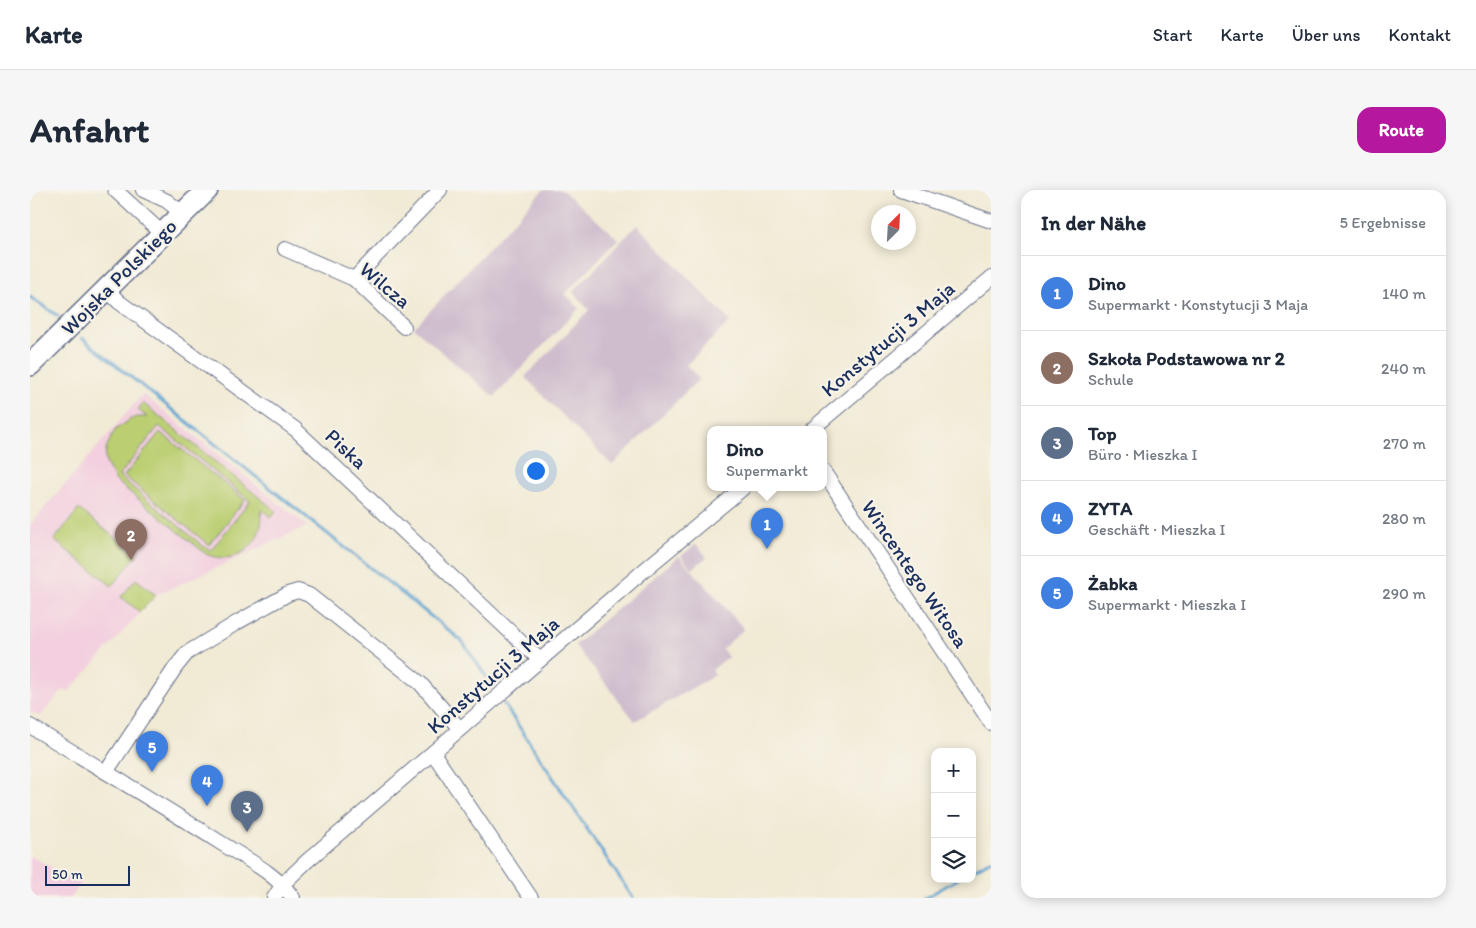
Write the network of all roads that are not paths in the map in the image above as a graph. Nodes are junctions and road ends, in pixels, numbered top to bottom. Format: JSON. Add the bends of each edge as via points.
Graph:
{"nodes":[{"id":1,"x":115,"y":190,"type":"edge"},
{"id":2,"x":142,"y":190,"type":"edge"},
{"id":3,"x":207,"y":190,"type":"edge"},
{"id":4,"x":440,"y":190,"type":"edge"},
{"id":5,"x":902,"y":190,"type":"edge"},
{"id":6,"x":183,"y":214,"type":"junction"},
{"id":7,"x":991,"y":221,"type":"edge"},
{"id":8,"x":163,"y":234,"type":"junction"},
{"id":9,"x":285,"y":249,"type":"dead end"},
{"id":10,"x":991,"y":278,"type":"edge"},
{"id":11,"x":354,"y":280,"type":"junction"},
{"id":12,"x":106,"y":289,"type":"junction"},
{"id":13,"x":404,"y":327,"type":"dead end"},
{"id":14,"x":30,"y":365,"type":"edge"},
{"id":15,"x":816,"y":426,"type":"edge"},
{"id":16,"x":827,"y":477,"type":"edge"},
{"id":17,"x":739,"y":491,"type":"edge"},
{"id":18,"x":540,"y":660,"type":"junction"},
{"id":19,"x":991,"y":723,"type":"edge"},
{"id":20,"x":30,"y":726,"type":"edge"},
{"id":21,"x":460,"y":729,"type":"junction"},
{"id":22,"x":432,"y":753,"type":"junction"},
{"id":23,"x":106,"y":772,"type":"junction"},
{"id":24,"x":283,"y":884,"type":"junction"},
{"id":25,"x":274,"y":898,"type":"edge"},
{"id":26,"x":293,"y":898,"type":"edge"},
{"id":27,"x":531,"y":898,"type":"edge"}],
"edges":[{"from":1,"to":8,"type":"street"},
{"from":2,"to":6,"type":"street","via":[[167,201]]},
{"from":3,"to":6,"type":"main road","name":"Wojska Polskiego"},
{"from":4,"to":11,"type":"street"},
{"from":5,"to":7,"type":"street"},
{"from":6,"to":8,"type":"main road","name":"Wojska Polskiego"},
{"from":8,"to":12,"type":"main road","name":"Wojska Polskiego"},
{"from":9,"to":11,"type":"street","name":"Wilcza"},
{"from":10,"to":15,"type":"street","name":"Konstytucji 3 Maja"},
{"from":11,"to":13,"type":"street","name":"Wilcza"},
{"from":12,"to":14,"type":"main road","name":"Wojska Polskiego"},
{"from":12,"to":18,"type":"street","name":"Piska","via":[[119,302],[295,429]]},
{"from":16,"to":19,"type":"street","name":"Wincentego Witosa"},
{"from":17,"to":18,"type":"street","name":"Konstytucji 3 Maja"},
{"from":18,"to":21,"type":"street","name":"Konstytucji 3 Maja"},
{"from":20,"to":23,"type":"street"},
{"from":21,"to":22,"type":"street","name":"Konstytucji 3 Maja"},
{"from":21,"to":23,"type":"street","via":[[420,684],[309,595],[298,591],[187,653]]},
{"from":22,"to":24,"type":"street","name":"Konstytucji 3 Maja"},
{"from":22,"to":27,"type":"street"},
{"from":23,"to":24,"type":"street"},
{"from":24,"to":25,"type":"street","name":"Konstytucji 3 Maja"},
{"from":24,"to":26,"type":"street"}]}
